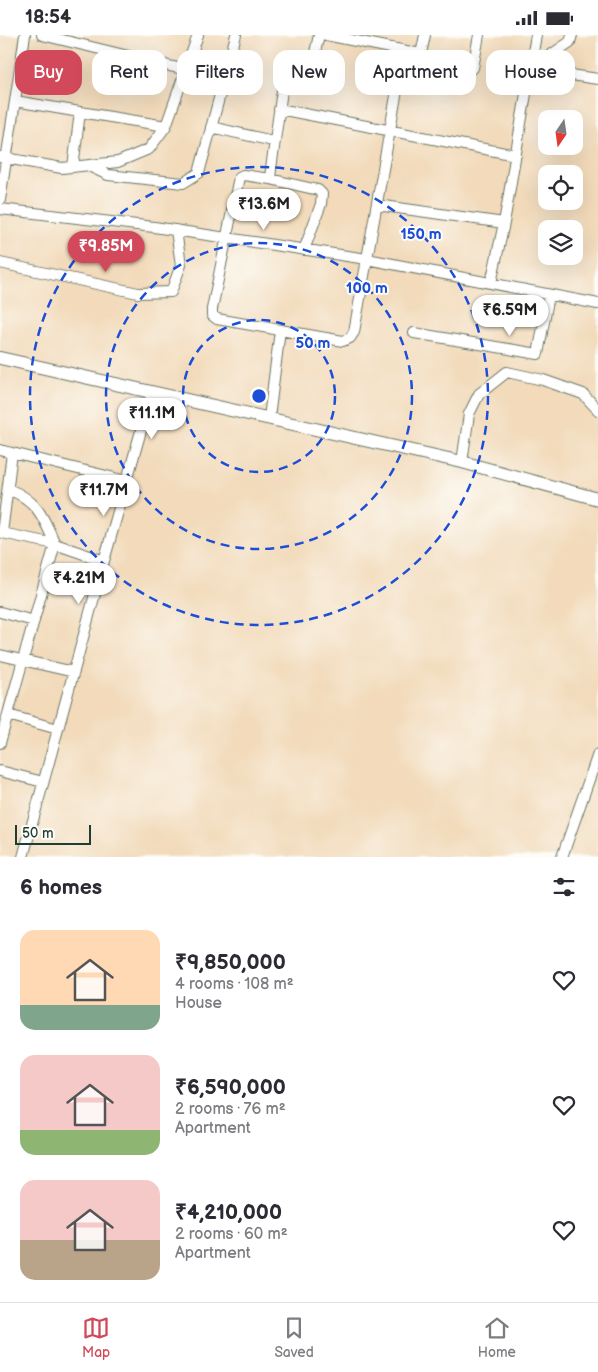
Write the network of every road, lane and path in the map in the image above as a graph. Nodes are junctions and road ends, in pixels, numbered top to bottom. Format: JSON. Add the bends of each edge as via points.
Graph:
{"nodes":[{"id":1,"x":25,"y":35,"type":"edge"},
{"id":2,"x":42,"y":35,"type":"edge"},
{"id":3,"x":198,"y":35,"type":"edge"},
{"id":4,"x":236,"y":35,"type":"edge"},
{"id":5,"x":319,"y":35,"type":"edge"},
{"id":6,"x":326,"y":35,"type":"edge"},
{"id":7,"x":425,"y":35,"type":"edge"},
{"id":8,"x":479,"y":35,"type":"edge"},
{"id":9,"x":536,"y":35,"type":"edge"},
{"id":10,"x":572,"y":35,"type":"edge"},
{"id":11,"x":371,"y":39,"type":"edge"},
{"id":12,"x":193,"y":50,"type":"edge"},
{"id":13,"x":533,"y":50,"type":"edge"},
{"id":14,"x":557,"y":50,"type":"edge"},
{"id":15,"x":476,"y":51,"type":"edge"},
{"id":16,"x":177,"y":68,"type":"edge"},
{"id":17,"x":575,"y":76,"type":"edge"},
{"id":18,"x":598,"y":79,"type":"edge"},
{"id":19,"x":177,"y":95,"type":"edge"},
{"id":20,"x":396,"y":95,"type":"edge"},
{"id":21,"x":526,"y":95,"type":"edge"},
{"id":22,"x":15,"y":101,"type":"junction"},
{"id":23,"x":279,"y":109,"type":"junction"},
{"id":24,"x":80,"y":113,"type":"junction"},
{"id":25,"x":166,"y":126,"type":"junction"},
{"id":26,"x":211,"y":127,"type":"junction"},
{"id":27,"x":390,"y":132,"type":"junction"},
{"id":28,"x":273,"y":141,"type":"junction"},
{"id":29,"x":516,"y":155,"type":"junction"},
{"id":30,"x":3,"y":158,"type":"edge"},
{"id":31,"x":89,"y":166,"type":"junction"},
{"id":32,"x":73,"y":167,"type":"junction"},
{"id":33,"x":270,"y":179,"type":"junction"},
{"id":34,"x":0,"y":200,"type":"edge"},
{"id":35,"x":377,"y":205,"type":"junction"},
{"id":36,"x":0,"y":209,"type":"edge"},
{"id":37,"x":504,"y":223,"type":"junction"},
{"id":38,"x":176,"y":230,"type":"junction"},
{"id":39,"x":226,"y":238,"type":"junction"},
{"id":40,"x":304,"y":250,"type":"junction"},
{"id":41,"x":367,"y":259,"type":"junction"},
{"id":42,"x":0,"y":263,"type":"edge"},
{"id":43,"x":491,"y":283,"type":"junction"},
{"id":44,"x":549,"y":295,"type":"junction"},
{"id":45,"x":598,"y":304,"type":"edge"},
{"id":46,"x":280,"y":330,"type":"junction"},
{"id":47,"x":414,"y":333,"type":"dead end"},
{"id":48,"x":0,"y":358,"type":"edge"},
{"id":49,"x":152,"y":392,"type":"junction"},
{"id":50,"x":598,"y":410,"type":"edge"},
{"id":51,"x":268,"y":418,"type":"junction"},
{"id":52,"x":0,"y":450,"type":"edge"},
{"id":53,"x":12,"y":453,"type":"junction"},
{"id":54,"x":462,"y":462,"type":"junction"},
{"id":55,"x":127,"y":481,"type":"junction"},
{"id":56,"x":8,"y":489,"type":"junction"},
{"id":57,"x":598,"y":499,"type":"edge"},
{"id":58,"x":1,"y":533,"type":"edge"},
{"id":59,"x":55,"y":544,"type":"junction"},
{"id":60,"x":104,"y":561,"type":"junction"},
{"id":61,"x":0,"y":612,"type":"edge"},
{"id":62,"x":34,"y":621,"type":"junction"},
{"id":63,"x":0,"y":655,"type":"edge"},
{"id":64,"x":23,"y":660,"type":"junction"},
{"id":65,"x":74,"y":672,"type":"junction"},
{"id":66,"x":8,"y":715,"type":"junction"},
{"id":67,"x":58,"y":729,"type":"junction"},
{"id":68,"x":0,"y":743,"type":"edge"},
{"id":69,"x":598,"y":754,"type":"edge"},
{"id":70,"x":0,"y":771,"type":"edge"},
{"id":71,"x":44,"y":782,"type":"junction"},
{"id":72,"x":23,"y":857,"type":"edge"},
{"id":73,"x":562,"y":857,"type":"edge"}],
"edges":[{"from":1,"to":22,"type":"street"},
{"from":2,"to":16,"type":"street"},
{"from":3,"to":12,"type":"street"},
{"from":4,"to":26,"type":"street"},
{"from":5,"to":23,"type":"street","via":[[313,61],[284,75]]},
{"from":6,"to":11,"type":"street"},
{"from":7,"to":11,"type":"street","via":[[422,54]]},
{"from":8,"to":15,"type":"street"},
{"from":9,"to":13,"type":"street"},
{"from":10,"to":14,"type":"street","via":[[570,41]]},
{"from":17,"to":18,"type":"street"},
{"from":19,"to":25,"type":"street"},
{"from":20,"to":27,"type":"street"},
{"from":21,"to":29,"type":"street"},
{"from":22,"to":24,"type":"street"},
{"from":22,"to":30,"type":"street"},
{"from":23,"to":27,"type":"street"},
{"from":23,"to":28,"type":"street"},
{"from":24,"to":25,"type":"street"},
{"from":24,"to":32,"type":"street"},
{"from":25,"to":31,"type":"street","via":[[149,149],[118,162]]},
{"from":26,"to":28,"type":"street"},
{"from":26,"to":31,"type":"street","via":[[198,173],[183,183],[108,175]]},
{"from":27,"to":29,"type":"street"},
{"from":27,"to":35,"type":"street"},
{"from":28,"to":33,"type":"street"},
{"from":29,"to":37,"type":"street"},
{"from":30,"to":32,"type":"street"},
{"from":30,"to":34,"type":"street"},
{"from":31,"to":32,"type":"street"},
{"from":33,"to":39,"type":"street","via":[[239,177]]},
{"from":33,"to":40,"type":"street","via":[[318,190],[322,195]]},
{"from":35,"to":37,"type":"street"},
{"from":35,"to":41,"type":"street"},
{"from":36,"to":38,"type":"street"},
{"from":37,"to":43,"type":"street"},
{"from":38,"to":39,"type":"street"},
{"from":38,"to":42,"type":"street","via":[[181,265],[171,292],[138,293]]},
{"from":39,"to":40,"type":"street"},
{"from":39,"to":46,"type":"street","via":[[212,315],[217,319]]},
{"from":40,"to":41,"type":"street"},
{"from":41,"to":43,"type":"street"},
{"from":41,"to":46,"type":"street","via":[[354,332],[350,338],[342,341]]},
{"from":43,"to":44,"type":"street"},
{"from":44,"to":45,"type":"street"},
{"from":44,"to":47,"type":"street","via":[[538,355]]},
{"from":46,"to":51,"type":"street"},
{"from":48,"to":49,"type":"street"},
{"from":49,"to":51,"type":"street"},
{"from":49,"to":55,"type":"street"},
{"from":50,"to":54,"type":"street","via":[[583,394],[507,372],[479,394],[468,414]]},
{"from":51,"to":54,"type":"street"},
{"from":52,"to":53,"type":"street"},
{"from":53,"to":55,"type":"street"},
{"from":53,"to":56,"type":"street"},
{"from":54,"to":57,"type":"street"},
{"from":55,"to":60,"type":"street"},
{"from":56,"to":58,"type":"street"},
{"from":56,"to":59,"type":"street","via":[[23,495],[42,512]]},
{"from":58,"to":59,"type":"street"},
{"from":59,"to":60,"type":"street"},
{"from":59,"to":62,"type":"street"},
{"from":60,"to":65,"type":"street"},
{"from":61,"to":62,"type":"street"},
{"from":62,"to":64,"type":"street"},
{"from":63,"to":64,"type":"street"},
{"from":64,"to":65,"type":"street"},
{"from":64,"to":66,"type":"street"},
{"from":65,"to":67,"type":"street"},
{"from":66,"to":67,"type":"street"},
{"from":66,"to":68,"type":"street"},
{"from":67,"to":71,"type":"street"},
{"from":69,"to":73,"type":"street"},
{"from":70,"to":71,"type":"street"},
{"from":71,"to":72,"type":"street"}]}
